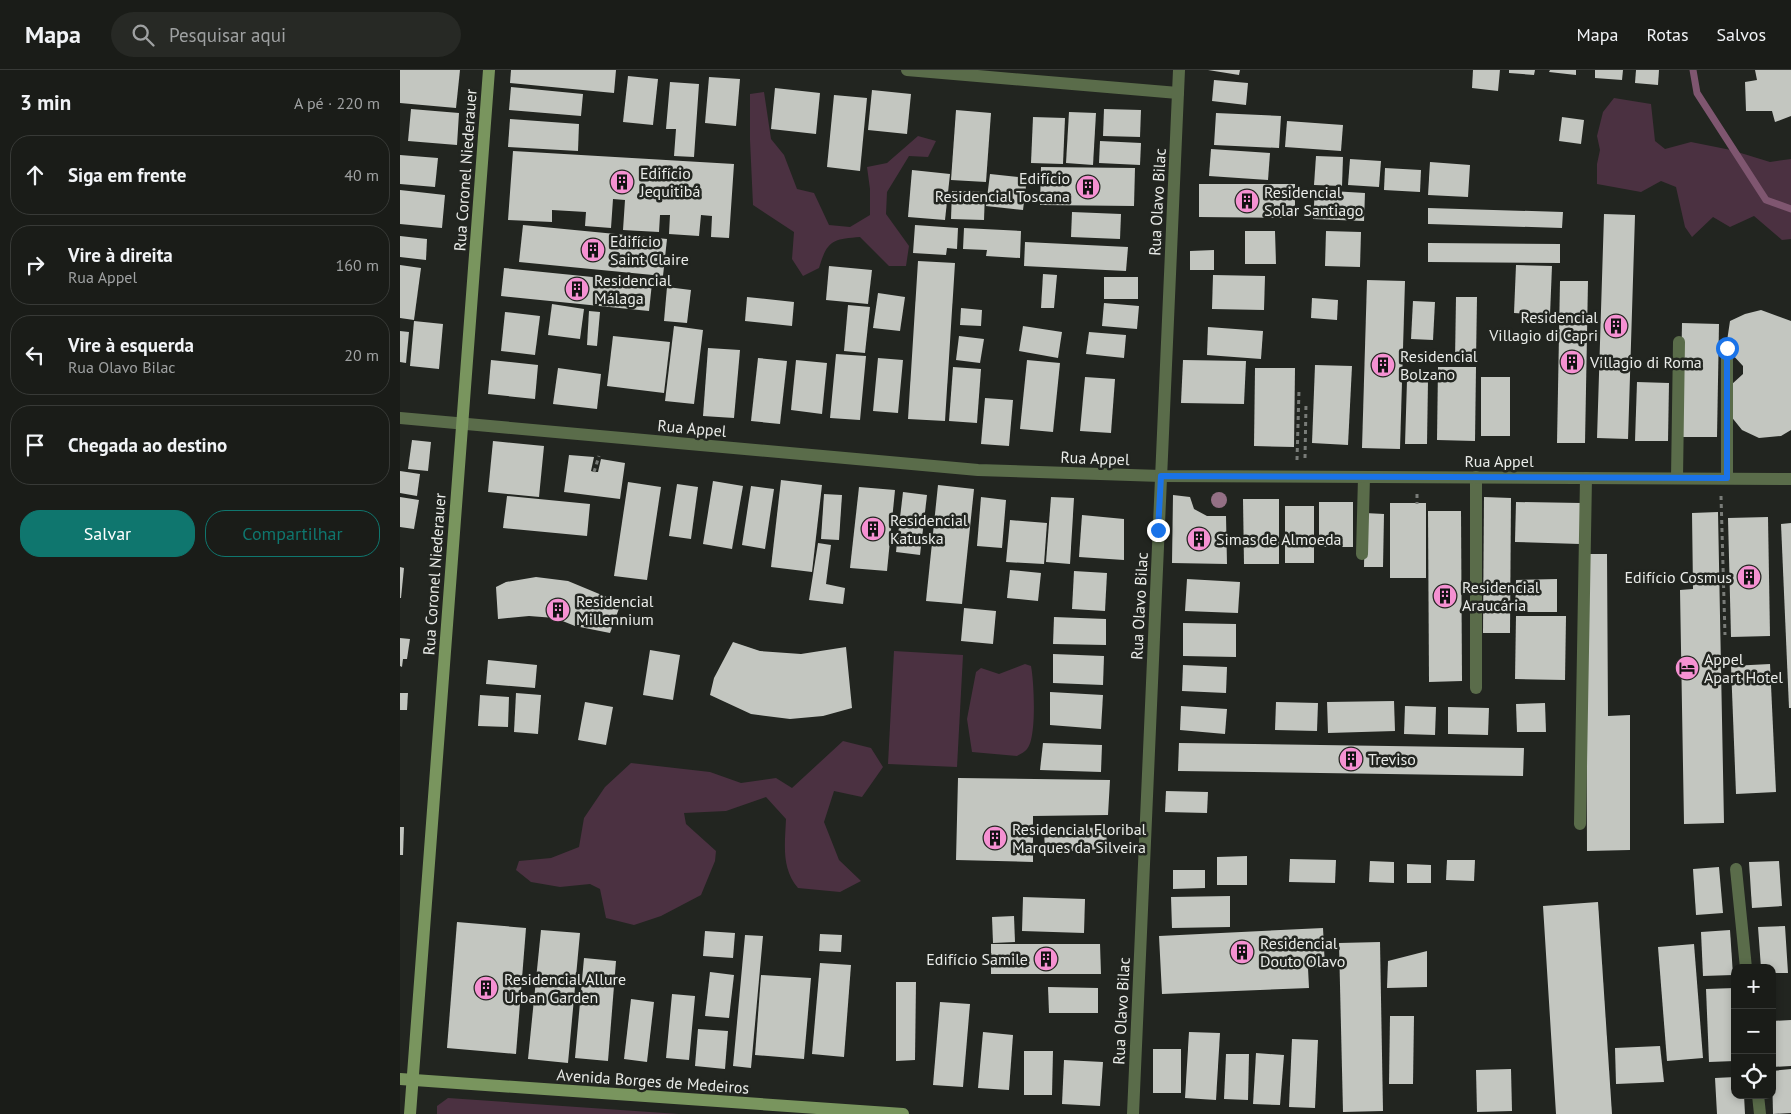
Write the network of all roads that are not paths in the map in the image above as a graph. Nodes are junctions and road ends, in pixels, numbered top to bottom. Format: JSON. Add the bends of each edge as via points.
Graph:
{"nodes":[{"id":1,"x":489,"y":70,"type":"edge"},
{"id":2,"x":907,"y":70,"type":"edge"},
{"id":3,"x":1179,"y":70,"type":"edge"},
{"id":4,"x":1178,"y":93,"type":"junction"},
{"id":5,"x":1678,"y":342,"type":"dead end"},
{"id":6,"x":1727,"y":348,"type":"dead end"},
{"id":7,"x":400,"y":418,"type":"edge"},
{"id":8,"x":462,"y":423,"type":"junction"},
{"id":9,"x":1161,"y":476,"type":"junction"},
{"id":10,"x":1364,"y":477,"type":"junction"},
{"id":11,"x":1476,"y":477,"type":"junction"},
{"id":12,"x":1586,"y":478,"type":"junction"},
{"id":13,"x":1677,"y":478,"type":"junction"},
{"id":14,"x":1724,"y":478,"type":"junction"},
{"id":15,"x":1791,"y":478,"type":"edge"},
{"id":16,"x":1362,"y":554,"type":"dead end"},
{"id":17,"x":1476,"y":688,"type":"dead end"},
{"id":18,"x":1580,"y":824,"type":"dead end"},
{"id":19,"x":1736,"y":869,"type":"dead end"},
{"id":20,"x":1746,"y":964,"type":"edge"},
{"id":21,"x":406,"y":1080,"type":"edge"},
{"id":22,"x":1758,"y":1099,"type":"edge"},
{"id":23,"x":410,"y":1114,"type":"edge"},
{"id":24,"x":903,"y":1114,"type":"edge"},
{"id":25,"x":1132,"y":1114,"type":"edge"},
{"id":26,"x":1760,"y":1114,"type":"edge"}],
"edges":[{"from":1,"to":8,"type":"street","name":"Rua Coronel Niederauer"},
{"from":2,"to":4,"type":"street"},
{"from":3,"to":4,"type":"street","name":"Rua Olavo Bilac"},
{"from":4,"to":9,"type":"street","name":"Rua Olavo Bilac"},
{"from":5,"to":13,"type":"street"},
{"from":6,"to":14,"type":"street"},
{"from":7,"to":8,"type":"street","name":"Rua Appel"},
{"from":8,"to":9,"type":"street","name":"Rua Appel","via":[[978,470]]},
{"from":8,"to":21,"type":"street","name":"Rua Coronel Niederauer"},
{"from":9,"to":10,"type":"street","name":"Rua Appel"},
{"from":9,"to":25,"type":"street","name":"Rua Olavo Bilac"},
{"from":10,"to":11,"type":"street","name":"Rua Appel"},
{"from":10,"to":16,"type":"street"},
{"from":11,"to":12,"type":"street","name":"Rua Appel"},
{"from":11,"to":17,"type":"street"},
{"from":12,"to":13,"type":"street","name":"Rua Appel"},
{"from":12,"to":18,"type":"street"},
{"from":13,"to":14,"type":"street","name":"Rua Appel"},
{"from":14,"to":15,"type":"street","name":"Rua Appel"},
{"from":19,"to":20,"type":"street"},
{"from":21,"to":23,"type":"street","name":"Rua Coronel Niederauer"},
{"from":21,"to":24,"type":"street","name":"Avenida Borges de Medeiros"},
{"from":22,"to":26,"type":"street"}]}
